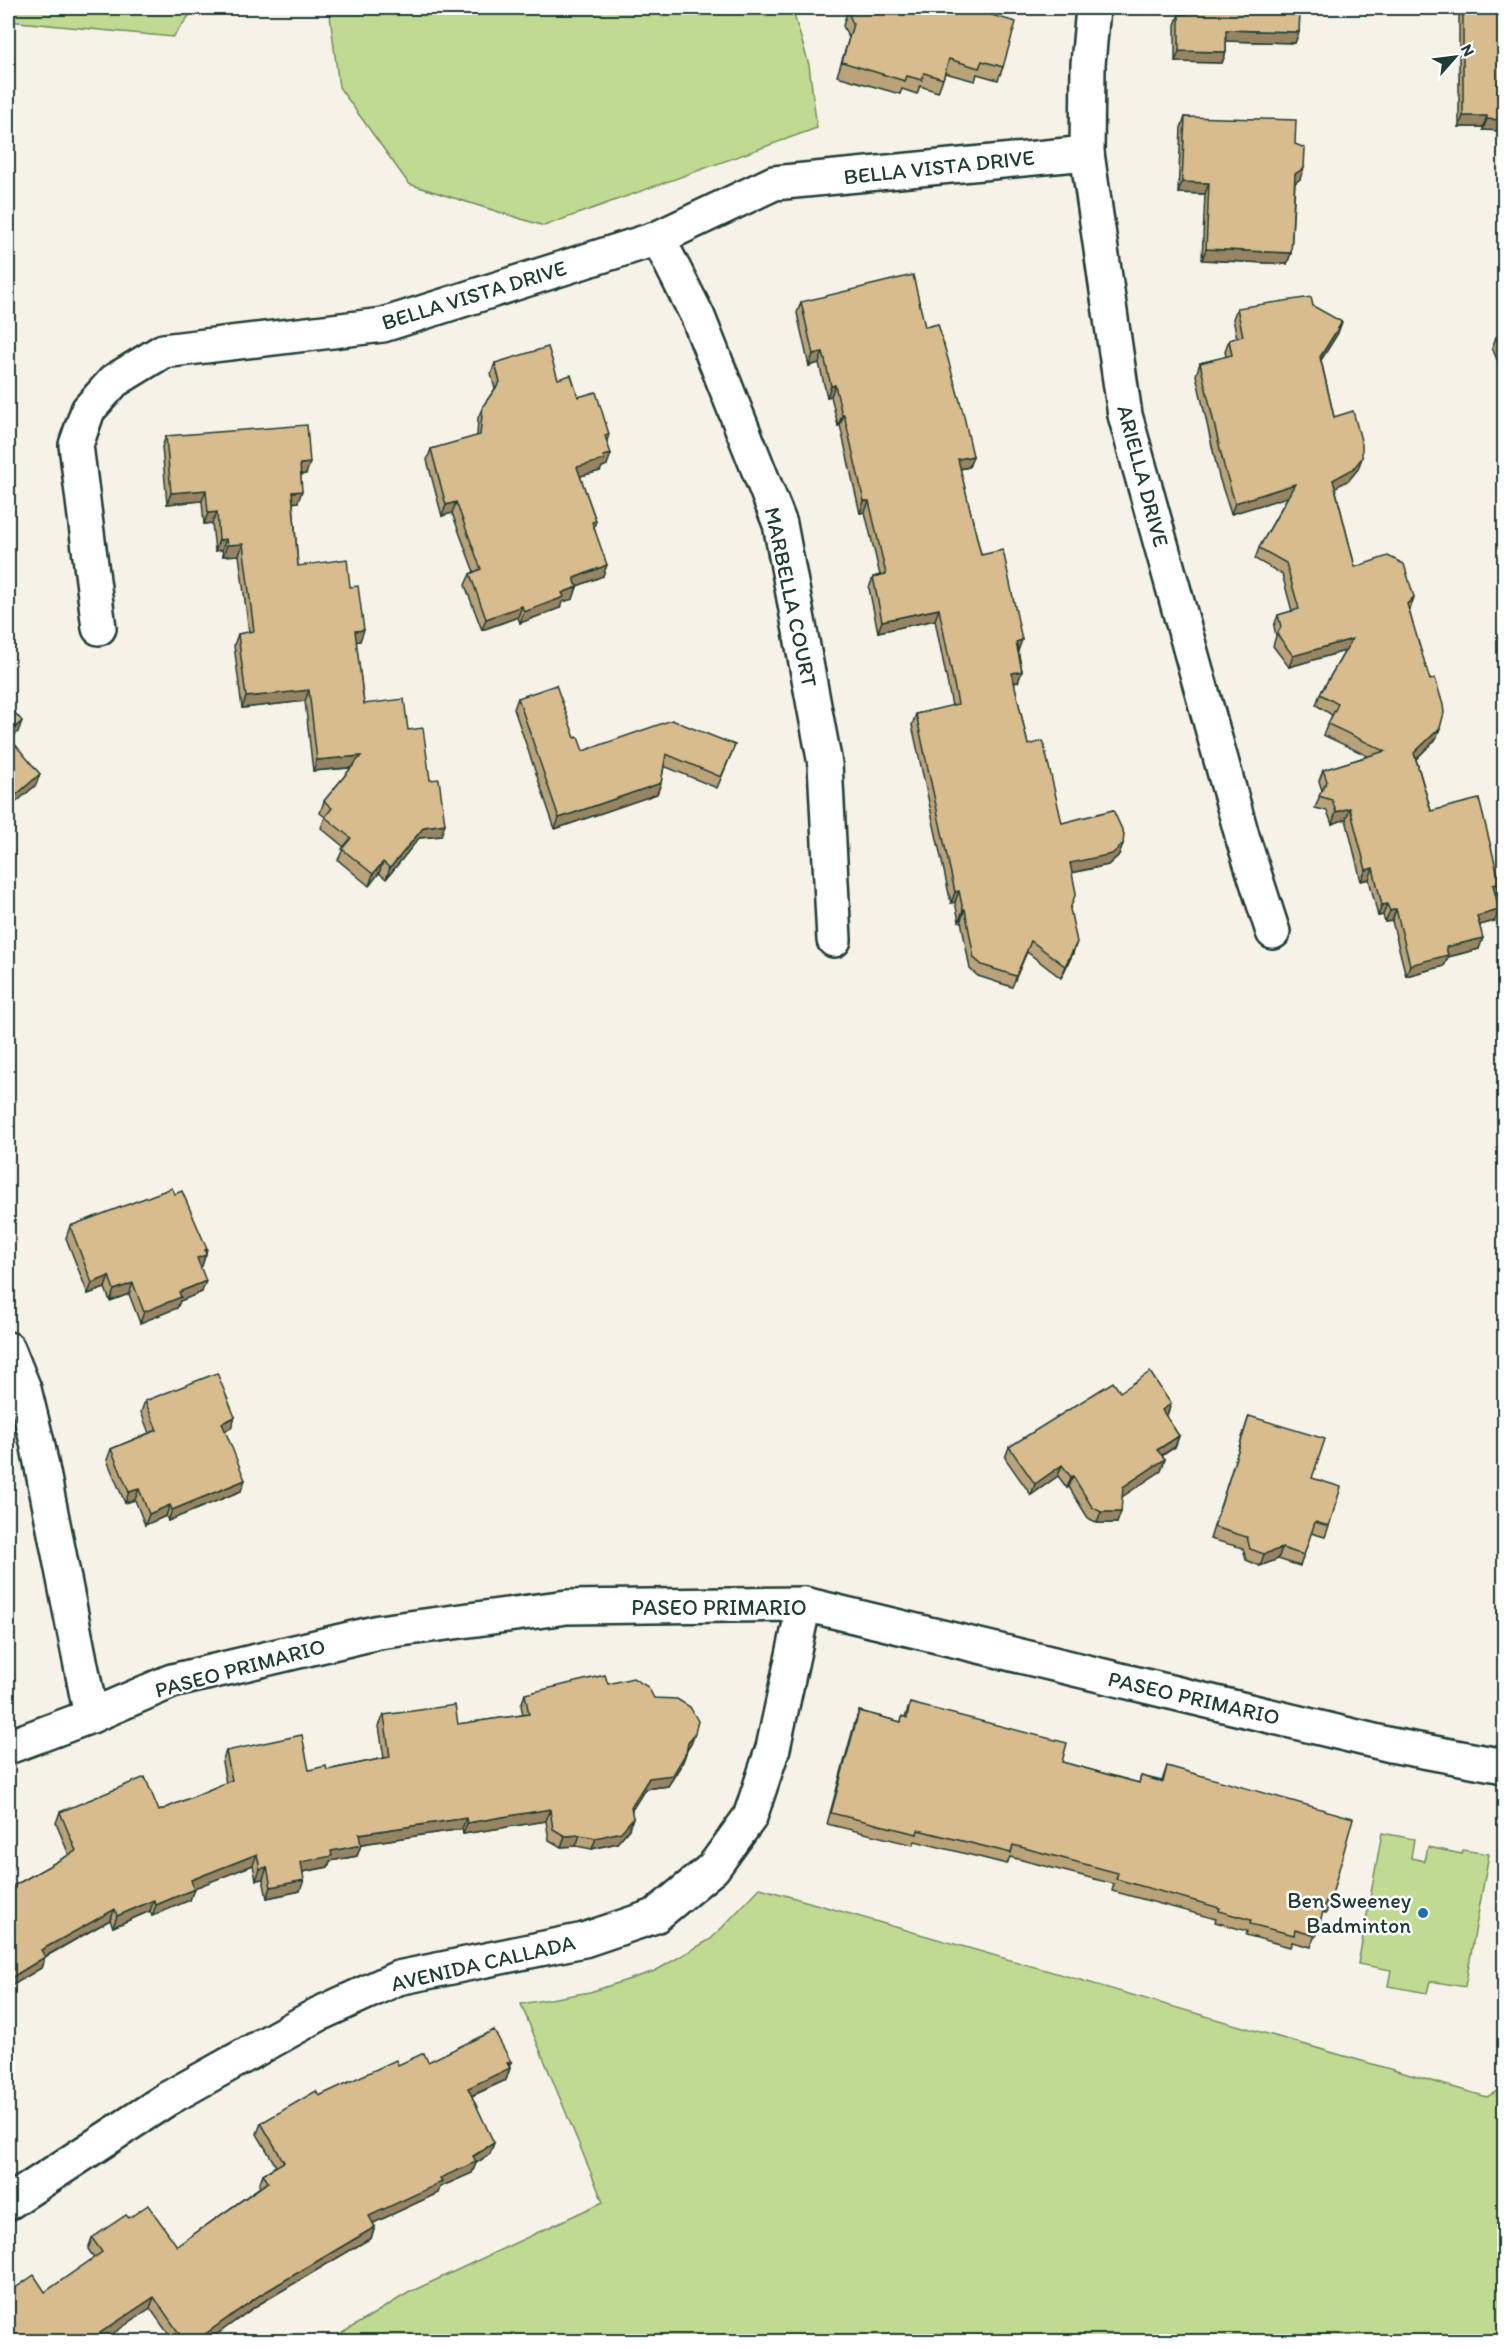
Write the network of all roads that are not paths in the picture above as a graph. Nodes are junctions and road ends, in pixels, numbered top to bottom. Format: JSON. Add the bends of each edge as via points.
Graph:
{"nodes":[{"id":1,"x":1093,"y":8,"type":"edge"},
{"id":2,"x":1087,"y":153,"type":"junction"},
{"id":3,"x":658,"y":238,"type":"junction"},
{"id":4,"x":99,"y":628,"type":"dead end"},
{"id":5,"x":1273,"y":932,"type":"dead end"},
{"id":6,"x":834,"y":940,"type":"dead end"},
{"id":7,"x":8,"y":1349,"type":"edge"},
{"id":8,"x":804,"y":1604,"type":"junction"},
{"id":9,"x":91,"y":1716,"type":"junction"},
{"id":10,"x":8,"y":1747,"type":"edge"},
{"id":11,"x":1504,"y":1766,"type":"edge"},
{"id":12,"x":8,"y":2203,"type":"edge"}],
"edges":[{"from":1,"to":2,"type":"street","name":"ARIELLA DRIVE"},
{"from":2,"to":3,"type":"street","name":"BELLA VISTA DRIVE","via":[[774,183]]},
{"from":2,"to":5,"type":"street","name":"ARIELLA DRIVE","via":[[1125,415],[1240,828]]},
{"from":3,"to":4,"type":"street","name":"BELLA VISTA DRIVE","via":[[383,325],[163,351],[114,381],[88,410],[76,445]]},
{"from":3,"to":6,"type":"street","name":"MARBELLA COURT","via":[[698,317],[780,524],[825,764]]},
{"from":7,"to":9,"type":"street","via":[[24,1389],[37,1442]]},
{"from":8,"to":9,"type":"street","name":"PASEO PRIMARIO","via":[[567,1607],[379,1632],[172,1682]]},
{"from":8,"to":11,"type":"street","name":"PASEO PRIMARIO","via":[[1391,1745]]},
{"from":8,"to":12,"type":"street","name":"AVENIDA CALLADA","via":[[773,1748],[750,1817],[713,1868],[655,1916],[584,1940],[398,1978],[319,2014],[167,2098]]},
{"from":9,"to":10,"type":"street","name":"PASEO PRIMARIO"}]}
